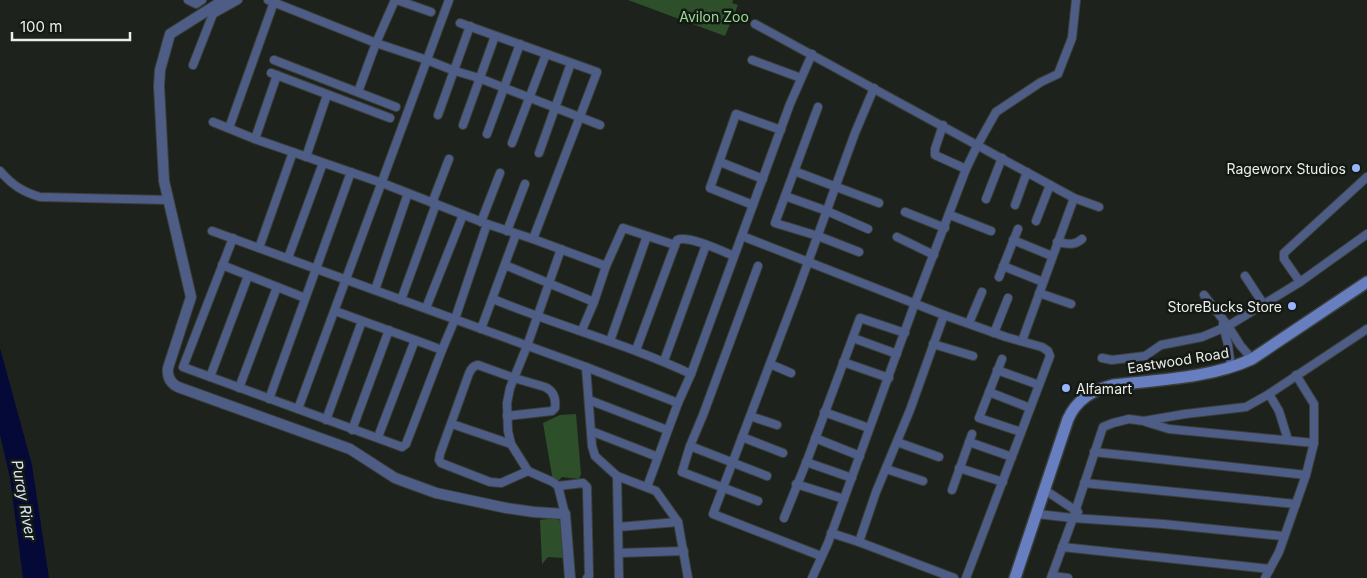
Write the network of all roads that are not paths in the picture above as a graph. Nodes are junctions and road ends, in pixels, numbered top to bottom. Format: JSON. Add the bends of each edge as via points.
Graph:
{"nodes":[{"id":1,"x":188,"y":0,"type":"edge"},
{"id":2,"x":202,"y":0,"type":"edge"},
{"id":3,"x":224,"y":0,"type":"edge"},
{"id":4,"x":238,"y":0,"type":"edge"},
{"id":5,"x":396,"y":0,"type":"edge"},
{"id":6,"x":450,"y":0,"type":"edge"},
{"id":7,"x":1076,"y":0,"type":"edge"},
{"id":8,"x":271,"y":1,"type":"edge"},
{"id":9,"x":431,"y":12,"type":"dead end"},
{"id":10,"x":460,"y":23,"type":"dead end"},
{"id":11,"x":755,"y":24,"type":"dead end"},
{"id":12,"x":470,"y":26,"type":"junction"},
{"id":13,"x":495,"y":36,"type":"junction"},
{"id":14,"x":376,"y":43,"type":"junction"},
{"id":15,"x":520,"y":44,"type":"junction"},
{"id":16,"x":546,"y":54,"type":"junction"},
{"id":17,"x":812,"y":54,"type":"junction"},
{"id":18,"x":274,"y":60,"type":"dead end"},
{"id":19,"x":427,"y":60,"type":"junction"},
{"id":20,"x":752,"y":60,"type":"dead end"},
{"id":21,"x":571,"y":63,"type":"junction"},
{"id":22,"x":193,"y":64,"type":"dead end"},
{"id":23,"x":455,"y":71,"type":"junction"},
{"id":24,"x":479,"y":78,"type":"junction"},
{"id":25,"x":801,"y":78,"type":"junction"},
{"id":26,"x":503,"y":87,"type":"junction"},
{"id":27,"x":874,"y":88,"type":"junction"},
{"id":28,"x":358,"y":92,"type":"junction"},
{"id":29,"x":327,"y":94,"type":"junction"},
{"id":30,"x":529,"y":98,"type":"junction"},
{"id":31,"x":396,"y":106,"type":"dead end"},
{"id":32,"x":818,"y":106,"type":"dead end"},
{"id":33,"x":555,"y":108,"type":"junction"},
{"id":34,"x":438,"y":115,"type":"dead end"},
{"id":35,"x":580,"y":117,"type":"junction"},
{"id":36,"x":390,"y":118,"type":"dead end"},
{"id":37,"x":213,"y":122,"type":"dead end"},
{"id":38,"x":463,"y":125,"type":"dead end"},
{"id":39,"x":943,"y":125,"type":"junction"},
{"id":40,"x":600,"y":126,"type":"dead end"},
{"id":41,"x":229,"y":128,"type":"junction"},
{"id":42,"x":781,"y":130,"type":"junction"},
{"id":43,"x":487,"y":134,"type":"dead end"},
{"id":44,"x":255,"y":138,"type":"junction"},
{"id":45,"x":512,"y":143,"type":"dead end"},
{"id":46,"x":978,"y":144,"type":"junction"},
{"id":47,"x":293,"y":152,"type":"junction"},
{"id":48,"x":539,"y":153,"type":"dead end"},
{"id":49,"x":306,"y":157,"type":"junction"},
{"id":50,"x":449,"y":158,"type":"dead end"},
{"id":51,"x":1002,"y":158,"type":"junction"},
{"id":52,"x":324,"y":162,"type":"junction"},
{"id":53,"x":720,"y":162,"type":"junction"},
{"id":54,"x":966,"y":169,"type":"junction"},
{"id":55,"x":0,"y":171,"type":"edge"},
{"id":56,"x":794,"y":171,"type":"junction"},
{"id":57,"x":351,"y":172,"type":"junction"},
{"id":58,"x":1027,"y":172,"type":"junction"},
{"id":59,"x":500,"y":173,"type":"dead end"},
{"id":60,"x":1367,"y":178,"type":"edge"},
{"id":61,"x":763,"y":179,"type":"junction"},
{"id":62,"x":382,"y":183,"type":"junction"},
{"id":63,"x":525,"y":184,"type":"dead end"},
{"id":64,"x":1050,"y":184,"type":"junction"},
{"id":65,"x":836,"y":187,"type":"junction"},
{"id":66,"x":408,"y":193,"type":"junction"},
{"id":67,"x":784,"y":196,"type":"junction"},
{"id":68,"x":1074,"y":198,"type":"junction"},
{"id":69,"x":986,"y":199,"type":"dead end"},
{"id":70,"x":168,"y":200,"type":"junction"},
{"id":71,"x":879,"y":203,"type":"dead end"},
{"id":72,"x":434,"y":204,"type":"junction"},
{"id":73,"x":753,"y":205,"type":"junction"},
{"id":74,"x":1015,"y":205,"type":"dead end"},
{"id":75,"x":1099,"y":207,"type":"dead end"},
{"id":76,"x":827,"y":211,"type":"junction"},
{"id":77,"x":906,"y":212,"type":"dead end"},
{"id":78,"x":462,"y":215,"type":"junction"},
{"id":79,"x":950,"y":215,"type":"junction"},
{"id":80,"x":1036,"y":221,"type":"dead end"},
{"id":81,"x":484,"y":223,"type":"junction"},
{"id":82,"x":944,"y":228,"type":"junction"},
{"id":83,"x":868,"y":229,"type":"dead end"},
{"id":84,"x":1018,"y":229,"type":"dead end"},
{"id":85,"x":212,"y":231,"type":"dead end"},
{"id":86,"x":507,"y":231,"type":"junction"},
{"id":87,"x":991,"y":232,"type":"dead end"},
{"id":88,"x":516,"y":234,"type":"junction"},
{"id":89,"x":1367,"y":234,"type":"edge"},
{"id":90,"x":647,"y":236,"type":"junction"},
{"id":91,"x":742,"y":236,"type":"junction"},
{"id":92,"x":818,"y":236,"type":"junction"},
{"id":93,"x":897,"y":237,"type":"dead end"},
{"id":94,"x":233,"y":238,"type":"junction"},
{"id":95,"x":533,"y":239,"type":"junction"},
{"id":96,"x":1082,"y":239,"type":"dead end"},
{"id":97,"x":1013,"y":240,"type":"junction"},
{"id":98,"x":1057,"y":242,"type":"junction"},
{"id":99,"x":674,"y":245,"type":"junction"},
{"id":100,"x":706,"y":245,"type":"junction"},
{"id":101,"x":259,"y":248,"type":"junction"},
{"id":102,"x":561,"y":249,"type":"junction"},
{"id":103,"x":859,"y":252,"type":"dead end"},
{"id":104,"x":934,"y":255,"type":"junction"},
{"id":105,"x":734,"y":256,"type":"junction"},
{"id":106,"x":1052,"y":256,"type":"junction"},
{"id":107,"x":288,"y":258,"type":"junction"},
{"id":108,"x":809,"y":262,"type":"junction"},
{"id":109,"x":222,"y":265,"type":"junction"},
{"id":110,"x":505,"y":265,"type":"junction"},
{"id":111,"x":606,"y":266,"type":"junction"},
{"id":112,"x":758,"y":266,"type":"dead end"},
{"id":113,"x":1003,"y":266,"type":"junction"},
{"id":114,"x":317,"y":269,"type":"junction"},
{"id":115,"x":248,"y":276,"type":"junction"},
{"id":116,"x":1245,"y":276,"type":"dead end"},
{"id":117,"x":999,"y":277,"type":"dead end"},
{"id":118,"x":346,"y":280,"type":"junction"},
{"id":119,"x":1043,"y":282,"type":"junction"},
{"id":120,"x":1300,"y":282,"type":"junction"},
{"id":121,"x":549,"y":283,"type":"junction"},
{"id":122,"x":1365,"y":285,"type":"edge"},
{"id":123,"x":277,"y":287,"type":"junction"},
{"id":124,"x":375,"y":290,"type":"junction"},
{"id":125,"x":982,"y":292,"type":"dead end"},
{"id":126,"x":1039,"y":293,"type":"junction"},
{"id":127,"x":1204,"y":295,"type":"dead end"},
{"id":128,"x":305,"y":298,"type":"junction"},
{"id":129,"x":1008,"y":298,"type":"dead end"},
{"id":130,"x":493,"y":299,"type":"junction"},
{"id":131,"x":401,"y":300,"type":"junction"},
{"id":132,"x":594,"y":302,"type":"junction"},
{"id":133,"x":915,"y":303,"type":"junction"},
{"id":134,"x":1071,"y":304,"type":"dead end"},
{"id":135,"x":1264,"y":306,"type":"junction"},
{"id":136,"x":426,"y":308,"type":"junction"},
{"id":137,"x":334,"y":310,"type":"junction"},
{"id":138,"x":944,"y":315,"type":"junction"},
{"id":139,"x":537,"y":317,"type":"junction"},
{"id":140,"x":455,"y":319,"type":"junction"},
{"id":141,"x":362,"y":321,"type":"junction"},
{"id":142,"x":969,"y":323,"type":"junction"},
{"id":143,"x":1225,"y":325,"type":"junction"},
{"id":144,"x":481,"y":329,"type":"junction"},
{"id":145,"x":389,"y":330,"type":"junction"},
{"id":146,"x":582,"y":330,"type":"junction"},
{"id":147,"x":1365,"y":331,"type":"edge"},
{"id":148,"x":905,"y":333,"type":"junction"},
{"id":149,"x":994,"y":333,"type":"junction"},
{"id":150,"x":853,"y":338,"type":"junction"},
{"id":151,"x":415,"y":340,"type":"junction"},
{"id":152,"x":610,"y":341,"type":"junction"},
{"id":153,"x":1022,"y":341,"type":"junction"},
{"id":154,"x":932,"y":344,"type":"junction"},
{"id":155,"x":527,"y":346,"type":"junction"},
{"id":156,"x":442,"y":350,"type":"junction"},
{"id":157,"x":636,"y":350,"type":"junction"},
{"id":158,"x":897,"y":354,"type":"junction"},
{"id":159,"x":973,"y":356,"type":"dead end"},
{"id":160,"x":1102,"y":358,"type":"dead end"},
{"id":161,"x":1002,"y":359,"type":"dead end"},
{"id":162,"x":1252,"y":359,"type":"junction"},
{"id":163,"x":664,"y":361,"type":"junction"},
{"id":164,"x":843,"y":362,"type":"junction"},
{"id":165,"x":770,"y":364,"type":"junction"},
{"id":166,"x":586,"y":367,"type":"junction"},
{"id":167,"x":1231,"y":368,"type":"junction"},
{"id":168,"x":997,"y":370,"type":"junction"},
{"id":169,"x":791,"y":373,"type":"dead end"},
{"id":170,"x":691,"y":374,"type":"junction"},
{"id":171,"x":1296,"y":376,"type":"junction"},
{"id":172,"x":210,"y":377,"type":"junction"},
{"id":173,"x":514,"y":378,"type":"junction"},
{"id":174,"x":889,"y":378,"type":"junction"},
{"id":175,"x":1038,"y":385,"type":"junction"},
{"id":176,"x":239,"y":388,"type":"junction"},
{"id":177,"x":989,"y":392,"type":"junction"},
{"id":178,"x":1269,"y":394,"type":"junction"},
{"id":179,"x":269,"y":399,"type":"junction"},
{"id":180,"x":589,"y":400,"type":"junction"},
{"id":181,"x":678,"y":403,"type":"junction"},
{"id":182,"x":1030,"y":408,"type":"junction"},
{"id":183,"x":298,"y":410,"type":"junction"},
{"id":184,"x":824,"y":412,"type":"junction"},
{"id":185,"x":507,"y":416,"type":"junction"},
{"id":186,"x":750,"y":416,"type":"junction"},
{"id":187,"x":326,"y":420,"type":"junction"},
{"id":188,"x":1144,"y":421,"type":"junction"},
{"id":189,"x":452,"y":424,"type":"junction"},
{"id":190,"x":777,"y":425,"type":"dead end"},
{"id":191,"x":869,"y":428,"type":"junction"},
{"id":192,"x":352,"y":430,"type":"junction"},
{"id":193,"x":668,"y":430,"type":"junction"},
{"id":194,"x":591,"y":431,"type":"junction"},
{"id":195,"x":1021,"y":432,"type":"junction"},
{"id":196,"x":972,"y":434,"type":"dead end"},
{"id":197,"x":378,"y":437,"type":"junction"},
{"id":198,"x":742,"y":437,"type":"junction"},
{"id":199,"x":815,"y":438,"type":"junction"},
{"id":200,"x":1288,"y":440,"type":"junction"},
{"id":201,"x":897,"y":442,"type":"junction"},
{"id":202,"x":969,"y":442,"type":"junction"},
{"id":203,"x":1314,"y":443,"type":"junction"},
{"id":204,"x":511,"y":444,"type":"junction"},
{"id":205,"x":690,"y":446,"type":"junction"},
{"id":206,"x":1094,"y":452,"type":"junction"},
{"id":207,"x":783,"y":453,"type":"dead end"},
{"id":208,"x":860,"y":456,"type":"junction"},
{"id":209,"x":658,"y":457,"type":"junction"},
{"id":210,"x":939,"y":457,"type":"dead end"},
{"id":211,"x":1012,"y":458,"type":"junction"},
{"id":212,"x":733,"y":462,"type":"junction"},
{"id":213,"x":806,"y":462,"type":"junction"},
{"id":214,"x":960,"y":468,"type":"junction"},
{"id":215,"x":886,"y":469,"type":"junction"},
{"id":216,"x":528,"y":471,"type":"junction"},
{"id":217,"x":1306,"y":474,"type":"junction"},
{"id":218,"x":617,"y":476,"type":"junction"},
{"id":219,"x":767,"y":476,"type":"dead end"},
{"id":220,"x":852,"y":478,"type":"junction"},
{"id":221,"x":923,"y":481,"type":"dead end"},
{"id":222,"x":1002,"y":482,"type":"junction"},
{"id":223,"x":1084,"y":483,"type":"junction"},
{"id":224,"x":796,"y":484,"type":"junction"},
{"id":225,"x":558,"y":486,"type":"junction"},
{"id":226,"x":647,"y":487,"type":"junction"},
{"id":227,"x":724,"y":488,"type":"junction"},
{"id":228,"x":952,"y":490,"type":"dead end"},
{"id":229,"x":1045,"y":490,"type":"junction"},
{"id":230,"x":844,"y":499,"type":"junction"},
{"id":231,"x":758,"y":501,"type":"dead end"},
{"id":232,"x":1296,"y":504,"type":"junction"},
{"id":233,"x":565,"y":514,"type":"junction"},
{"id":234,"x":1037,"y":514,"type":"junction"},
{"id":235,"x":1074,"y":514,"type":"junction"},
{"id":236,"x":784,"y":518,"type":"dead end"},
{"id":237,"x":678,"y":522,"type":"junction"},
{"id":238,"x":618,"y":527,"type":"junction"},
{"id":239,"x":831,"y":533,"type":"junction"},
{"id":240,"x":1283,"y":536,"type":"junction"},
{"id":241,"x":859,"y":542,"type":"junction"},
{"id":242,"x":1062,"y":547,"type":"junction"},
{"id":243,"x":684,"y":551,"type":"junction"},
{"id":244,"x":619,"y":553,"type":"junction"},
{"id":245,"x":821,"y":556,"type":"junction"},
{"id":246,"x":1270,"y":569,"type":"junction"},
{"id":247,"x":1051,"y":577,"type":"edge"},
{"id":248,"x":570,"y":578,"type":"edge"},
{"id":249,"x":587,"y":578,"type":"edge"},
{"id":250,"x":619,"y":578,"type":"edge"},
{"id":251,"x":688,"y":578,"type":"edge"},
{"id":252,"x":812,"y":578,"type":"edge"},
{"id":253,"x":954,"y":578,"type":"edge"},
{"id":254,"x":966,"y":578,"type":"edge"},
{"id":255,"x":1015,"y":578,"type":"edge"},
{"id":256,"x":1068,"y":578,"type":"edge"},
{"id":257,"x":1264,"y":578,"type":"edge"}],
"edges":[{"from":1,"to":2,"type":"street","via":[[196,4]]},
{"from":3,"to":70,"type":"street","via":[[170,34],[159,86]]},
{"from":4,"to":22,"type":"street","via":[[213,14]]},
{"from":5,"to":9,"type":"street"},
{"from":5,"to":14,"type":"street"},
{"from":6,"to":19,"type":"street"},
{"from":7,"to":46,"type":"street","via":[[1072,38],[1058,74],[996,112]]},
{"from":8,"to":14,"type":"street"},
{"from":8,"to":41,"type":"street"},
{"from":10,"to":12,"type":"street"},
{"from":11,"to":17,"type":"street"},
{"from":12,"to":13,"type":"street"},
{"from":12,"to":23,"type":"street"},
{"from":13,"to":15,"type":"street"},
{"from":13,"to":24,"type":"street"},
{"from":14,"to":19,"type":"street"},
{"from":14,"to":28,"type":"street"},
{"from":15,"to":16,"type":"street"},
{"from":15,"to":26,"type":"street"},
{"from":16,"to":21,"type":"street"},
{"from":16,"to":30,"type":"street"},
{"from":17,"to":25,"type":"street"},
{"from":17,"to":27,"type":"street"},
{"from":18,"to":28,"type":"street"},
{"from":19,"to":23,"type":"street"},
{"from":19,"to":62,"type":"street"},
{"from":20,"to":25,"type":"street"},
{"from":21,"to":33,"type":"street"},
{"from":21,"to":35,"type":"street","via":[[597,72]]},
{"from":23,"to":24,"type":"street"},
{"from":23,"to":34,"type":"street"},
{"from":24,"to":26,"type":"street"},
{"from":24,"to":38,"type":"street"},
{"from":25,"to":42,"type":"street"},
{"from":26,"to":30,"type":"street"},
{"from":26,"to":43,"type":"street"},
{"from":27,"to":39,"type":"street"},
{"from":27,"to":65,"type":"street"},
{"from":28,"to":31,"type":"street"},
{"from":29,"to":36,"type":"street"},
{"from":29,"to":44,"type":"street","via":[[274,74]]},
{"from":29,"to":49,"type":"street"},
{"from":30,"to":33,"type":"street"},
{"from":30,"to":45,"type":"street"},
{"from":32,"to":56,"type":"street"},
{"from":33,"to":35,"type":"street"},
{"from":33,"to":48,"type":"street"},
{"from":35,"to":40,"type":"street"},
{"from":35,"to":95,"type":"street"},
{"from":37,"to":41,"type":"street"},
{"from":39,"to":46,"type":"street"},
{"from":39,"to":54,"type":"street","via":[[935,155]]},
{"from":41,"to":44,"type":"street"},
{"from":42,"to":53,"type":"street","via":[[737,114]]},
{"from":42,"to":61,"type":"street"},
{"from":44,"to":47,"type":"street"},
{"from":46,"to":51,"type":"street"},
{"from":46,"to":54,"type":"street"},
{"from":47,"to":49,"type":"street"},
{"from":47,"to":101,"type":"street"},
{"from":49,"to":52,"type":"street"},
{"from":50,"to":72,"type":"street"},
{"from":51,"to":58,"type":"street"},
{"from":51,"to":69,"type":"street"},
{"from":52,"to":57,"type":"street"},
{"from":52,"to":107,"type":"street"},
{"from":53,"to":61,"type":"street"},
{"from":53,"to":73,"type":"street","via":[[710,189]]},
{"from":54,"to":79,"type":"street"},
{"from":55,"to":70,"type":"street","via":[[24,192],[40,197]]},
{"from":56,"to":65,"type":"street"},
{"from":56,"to":67,"type":"street"},
{"from":57,"to":62,"type":"street"},
{"from":57,"to":114,"type":"street"},
{"from":58,"to":64,"type":"street"},
{"from":58,"to":74,"type":"street"},
{"from":59,"to":81,"type":"street"},
{"from":60,"to":120,"type":"street","via":[[1284,253],[1284,259]]},
{"from":61,"to":73,"type":"street"},
{"from":62,"to":66,"type":"street"},
{"from":62,"to":118,"type":"street"},
{"from":63,"to":86,"type":"street"},
{"from":64,"to":68,"type":"street"},
{"from":64,"to":80,"type":"street"},
{"from":65,"to":71,"type":"street"},
{"from":65,"to":76,"type":"street"},
{"from":66,"to":72,"type":"street"},
{"from":66,"to":124,"type":"street"},
{"from":67,"to":76,"type":"street"},
{"from":67,"to":92,"type":"street","via":[[775,223]]},
{"from":68,"to":75,"type":"street"},
{"from":68,"to":98,"type":"street"},
{"from":70,"to":233,"type":"street","via":[[191,297],[168,368],[168,377],[174,385],[350,449],[395,478],[436,493],[506,508]]},
{"from":72,"to":78,"type":"street"},
{"from":72,"to":131,"type":"street"},
{"from":73,"to":91,"type":"street"},
{"from":76,"to":83,"type":"street"},
{"from":76,"to":92,"type":"street"},
{"from":77,"to":82,"type":"street"},
{"from":78,"to":81,"type":"street"},
{"from":78,"to":136,"type":"street"},
{"from":79,"to":82,"type":"street"},
{"from":79,"to":87,"type":"street"},
{"from":81,"to":86,"type":"street"},
{"from":81,"to":140,"type":"street"},
{"from":82,"to":104,"type":"street"},
{"from":84,"to":97,"type":"street"},
{"from":85,"to":94,"type":"street"},
{"from":86,"to":88,"type":"street"},
{"from":88,"to":95,"type":"street"},
{"from":88,"to":110,"type":"street"},
{"from":89,"to":120,"type":"street"},
{"from":90,"to":99,"type":"street"},
{"from":90,"to":111,"type":"street","via":[[621,228]]},
{"from":90,"to":152,"type":"street"},
{"from":91,"to":105,"type":"street"},
{"from":91,"to":108,"type":"street"},
{"from":92,"to":103,"type":"street"},
{"from":92,"to":108,"type":"street"},
{"from":93,"to":104,"type":"street"},
{"from":94,"to":101,"type":"street"},
{"from":94,"to":109,"type":"street"},
{"from":95,"to":102,"type":"street"},
{"from":96,"to":98,"type":"street","via":[[1071,245]]},
{"from":97,"to":106,"type":"street"},
{"from":97,"to":113,"type":"street"},
{"from":98,"to":106,"type":"street"},
{"from":99,"to":100,"type":"street","via":[[682,238]]},
{"from":99,"to":157,"type":"street"},
{"from":100,"to":105,"type":"street"},
{"from":100,"to":163,"type":"street"},
{"from":101,"to":107,"type":"street"},
{"from":102,"to":111,"type":"street"},
{"from":102,"to":121,"type":"street"},
{"from":104,"to":133,"type":"street"},
{"from":105,"to":170,"type":"street"},
{"from":106,"to":119,"type":"street"},
{"from":107,"to":114,"type":"street"},
{"from":108,"to":133,"type":"street"},
{"from":108,"to":165,"type":"street"},
{"from":109,"to":115,"type":"street"},
{"from":109,"to":172,"type":"street","via":[[183,367]]},
{"from":110,"to":121,"type":"street"},
{"from":110,"to":130,"type":"street"},
{"from":111,"to":132,"type":"street"},
{"from":112,"to":205,"type":"street"},
{"from":113,"to":117,"type":"street"},
{"from":113,"to":119,"type":"street"},
{"from":114,"to":118,"type":"street"},
{"from":114,"to":128,"type":"street"},
{"from":115,"to":123,"type":"street"},
{"from":115,"to":172,"type":"street"},
{"from":116,"to":135,"type":"street"},
{"from":118,"to":124,"type":"street"},
{"from":118,"to":137,"type":"street"},
{"from":119,"to":126,"type":"street"},
{"from":120,"to":135,"type":"street"},
{"from":121,"to":132,"type":"street"},
{"from":121,"to":139,"type":"street"},
{"from":122,"to":162,"type":"main road","name":"Eastwood Road"},
{"from":123,"to":128,"type":"street"},
{"from":123,"to":176,"type":"street"},
{"from":124,"to":131,"type":"street"},
{"from":125,"to":142,"type":"street"},
{"from":126,"to":134,"type":"street"},
{"from":126,"to":153,"type":"street"},
{"from":127,"to":143,"type":"street"},
{"from":128,"to":179,"type":"street"},
{"from":129,"to":149,"type":"street"},
{"from":130,"to":139,"type":"street"},
{"from":130,"to":144,"type":"street"},
{"from":131,"to":136,"type":"street"},
{"from":132,"to":146,"type":"street"},
{"from":133,"to":138,"type":"street"},
{"from":133,"to":148,"type":"street"},
{"from":135,"to":143,"type":"street"},
{"from":136,"to":140,"type":"street"},
{"from":137,"to":141,"type":"street"},
{"from":137,"to":183,"type":"street"},
{"from":138,"to":142,"type":"street"},
{"from":138,"to":154,"type":"street"},
{"from":139,"to":146,"type":"street"},
{"from":139,"to":155,"type":"street"},
{"from":140,"to":144,"type":"street"},
{"from":140,"to":156,"type":"street"},
{"from":141,"to":145,"type":"street"},
{"from":141,"to":187,"type":"street"},
{"from":142,"to":149,"type":"street"},
{"from":143,"to":160,"type":"street","via":[[1202,337],[1161,345],[1145,356]]},
{"from":143,"to":162,"type":"street"},
{"from":143,"to":167,"type":"street"},
{"from":144,"to":155,"type":"street"},
{"from":145,"to":151,"type":"street"},
{"from":145,"to":192,"type":"street"},
{"from":146,"to":152,"type":"street"},
{"from":147,"to":171,"type":"street"},
{"from":148,"to":150,"type":"street","via":[[860,318]]},
{"from":148,"to":158,"type":"street"},
{"from":149,"to":153,"type":"street"},
{"from":150,"to":158,"type":"street"},
{"from":150,"to":164,"type":"street"},
{"from":151,"to":156,"type":"street"},
{"from":151,"to":197,"type":"street"},
{"from":152,"to":157,"type":"street"},
{"from":153,"to":175,"type":"street","via":[[1042,347],[1050,356]]},
{"from":154,"to":159,"type":"street"},
{"from":154,"to":201,"type":"street"},
{"from":155,"to":166,"type":"street"},
{"from":155,"to":173,"type":"street"},
{"from":156,"to":197,"type":"street","via":[[404,447]]},
{"from":157,"to":163,"type":"street"},
{"from":158,"to":174,"type":"street"},
{"from":161,"to":168,"type":"street"},
{"from":162,"to":167,"type":"main road","name":"Eastwood Road"},
{"from":163,"to":170,"type":"street"},
{"from":164,"to":174,"type":"street"},
{"from":164,"to":184,"type":"street"},
{"from":165,"to":169,"type":"street"},
{"from":165,"to":186,"type":"street"},
{"from":166,"to":180,"type":"street"},
{"from":166,"to":181,"type":"street"},
{"from":167,"to":229,"type":"main road","name":"Eastwood Road","via":[[1113,385],[1090,393],[1072,411]]},
{"from":168,"to":175,"type":"street"},
{"from":168,"to":177,"type":"street"},
{"from":170,"to":181,"type":"street"},
{"from":171,"to":178,"type":"street"},
{"from":171,"to":203,"type":"street","via":[[1314,404]]},
{"from":172,"to":176,"type":"street"},
{"from":173,"to":185,"type":"street"},
{"from":173,"to":185,"type":"street","via":[[550,389],[555,397],[555,408],[547,412]]},
{"from":173,"to":189,"type":"street","via":[[474,366]]},
{"from":174,"to":191,"type":"street"},
{"from":175,"to":182,"type":"street"},
{"from":176,"to":179,"type":"street"},
{"from":177,"to":182,"type":"street"},
{"from":177,"to":195,"type":"street","via":[[979,418]]},
{"from":178,"to":188,"type":"street","via":[[1246,407]]},
{"from":178,"to":200,"type":"street","via":[[1279,411]]},
{"from":179,"to":183,"type":"street"},
{"from":180,"to":193,"type":"street"},
{"from":180,"to":194,"type":"street"},
{"from":181,"to":193,"type":"street"},
{"from":182,"to":195,"type":"street"},
{"from":183,"to":187,"type":"street"},
{"from":184,"to":191,"type":"street"},
{"from":184,"to":199,"type":"street"},
{"from":185,"to":204,"type":"street"},
{"from":186,"to":190,"type":"street"},
{"from":186,"to":198,"type":"street"},
{"from":187,"to":192,"type":"street"},
{"from":188,"to":200,"type":"street","via":[[1169,429]]},
{"from":188,"to":206,"type":"street","via":[[1129,419],[1103,427]]},
{"from":189,"to":204,"type":"street"},
{"from":189,"to":216,"type":"street","via":[[440,454],[441,463],[498,484]]},
{"from":191,"to":208,"type":"street"},
{"from":192,"to":197,"type":"street"},
{"from":193,"to":209,"type":"street"},
{"from":194,"to":209,"type":"street"},
{"from":194,"to":218,"type":"street","via":[[595,456]]},
{"from":195,"to":211,"type":"street"},
{"from":196,"to":202,"type":"street"},
{"from":198,"to":207,"type":"street"},
{"from":198,"to":212,"type":"street"},
{"from":199,"to":208,"type":"street"},
{"from":199,"to":213,"type":"street"},
{"from":200,"to":203,"type":"street"},
{"from":201,"to":210,"type":"street"},
{"from":201,"to":215,"type":"street"},
{"from":202,"to":211,"type":"street"},
{"from":202,"to":214,"type":"street"},
{"from":203,"to":217,"type":"street"},
{"from":204,"to":216,"type":"street"},
{"from":205,"to":212,"type":"street"},
{"from":205,"to":227,"type":"street","via":[[682,472]]},
{"from":206,"to":217,"type":"street"},
{"from":206,"to":223,"type":"street"},
{"from":208,"to":220,"type":"street"},
{"from":209,"to":226,"type":"street"},
{"from":211,"to":222,"type":"street"},
{"from":212,"to":219,"type":"street"},
{"from":212,"to":227,"type":"street"},
{"from":213,"to":220,"type":"street"},
{"from":213,"to":224,"type":"street"},
{"from":214,"to":222,"type":"street"},
{"from":214,"to":228,"type":"street"},
{"from":215,"to":221,"type":"street"},
{"from":215,"to":241,"type":"street"},
{"from":216,"to":225,"type":"street"},
{"from":217,"to":232,"type":"street"},
{"from":218,"to":226,"type":"street"},
{"from":218,"to":238,"type":"street"},
{"from":220,"to":230,"type":"street"},
{"from":222,"to":254,"type":"street"},
{"from":223,"to":232,"type":"street"},
{"from":223,"to":235,"type":"street"},
{"from":224,"to":230,"type":"street"},
{"from":224,"to":236,"type":"street"},
{"from":225,"to":233,"type":"street"},
{"from":225,"to":249,"type":"street","via":[[583,483],[587,487]]},
{"from":226,"to":237,"type":"street","via":[[656,491]]},
{"from":227,"to":231,"type":"street"},
{"from":227,"to":245,"type":"street","via":[[713,514]]},
{"from":229,"to":234,"type":"main road","name":"Eastwood Road"},
{"from":229,"to":235,"type":"street"},
{"from":230,"to":239,"type":"street"},
{"from":232,"to":240,"type":"street"},
{"from":233,"to":248,"type":"street"},
{"from":234,"to":235,"type":"street"},
{"from":234,"to":255,"type":"main road","name":"Eastwood Road"},
{"from":235,"to":240,"type":"street"},
{"from":235,"to":242,"type":"street"},
{"from":237,"to":238,"type":"street"},
{"from":237,"to":243,"type":"street"},
{"from":238,"to":244,"type":"street"},
{"from":239,"to":241,"type":"street"},
{"from":239,"to":245,"type":"street"},
{"from":240,"to":246,"type":"street"},
{"from":241,"to":253,"type":"street"},
{"from":242,"to":246,"type":"street"},
{"from":242,"to":247,"type":"street"},
{"from":243,"to":244,"type":"street"},
{"from":243,"to":251,"type":"street"},
{"from":244,"to":250,"type":"street"},
{"from":245,"to":252,"type":"street"},
{"from":246,"to":257,"type":"street"},
{"from":247,"to":256,"type":"street"}]}
